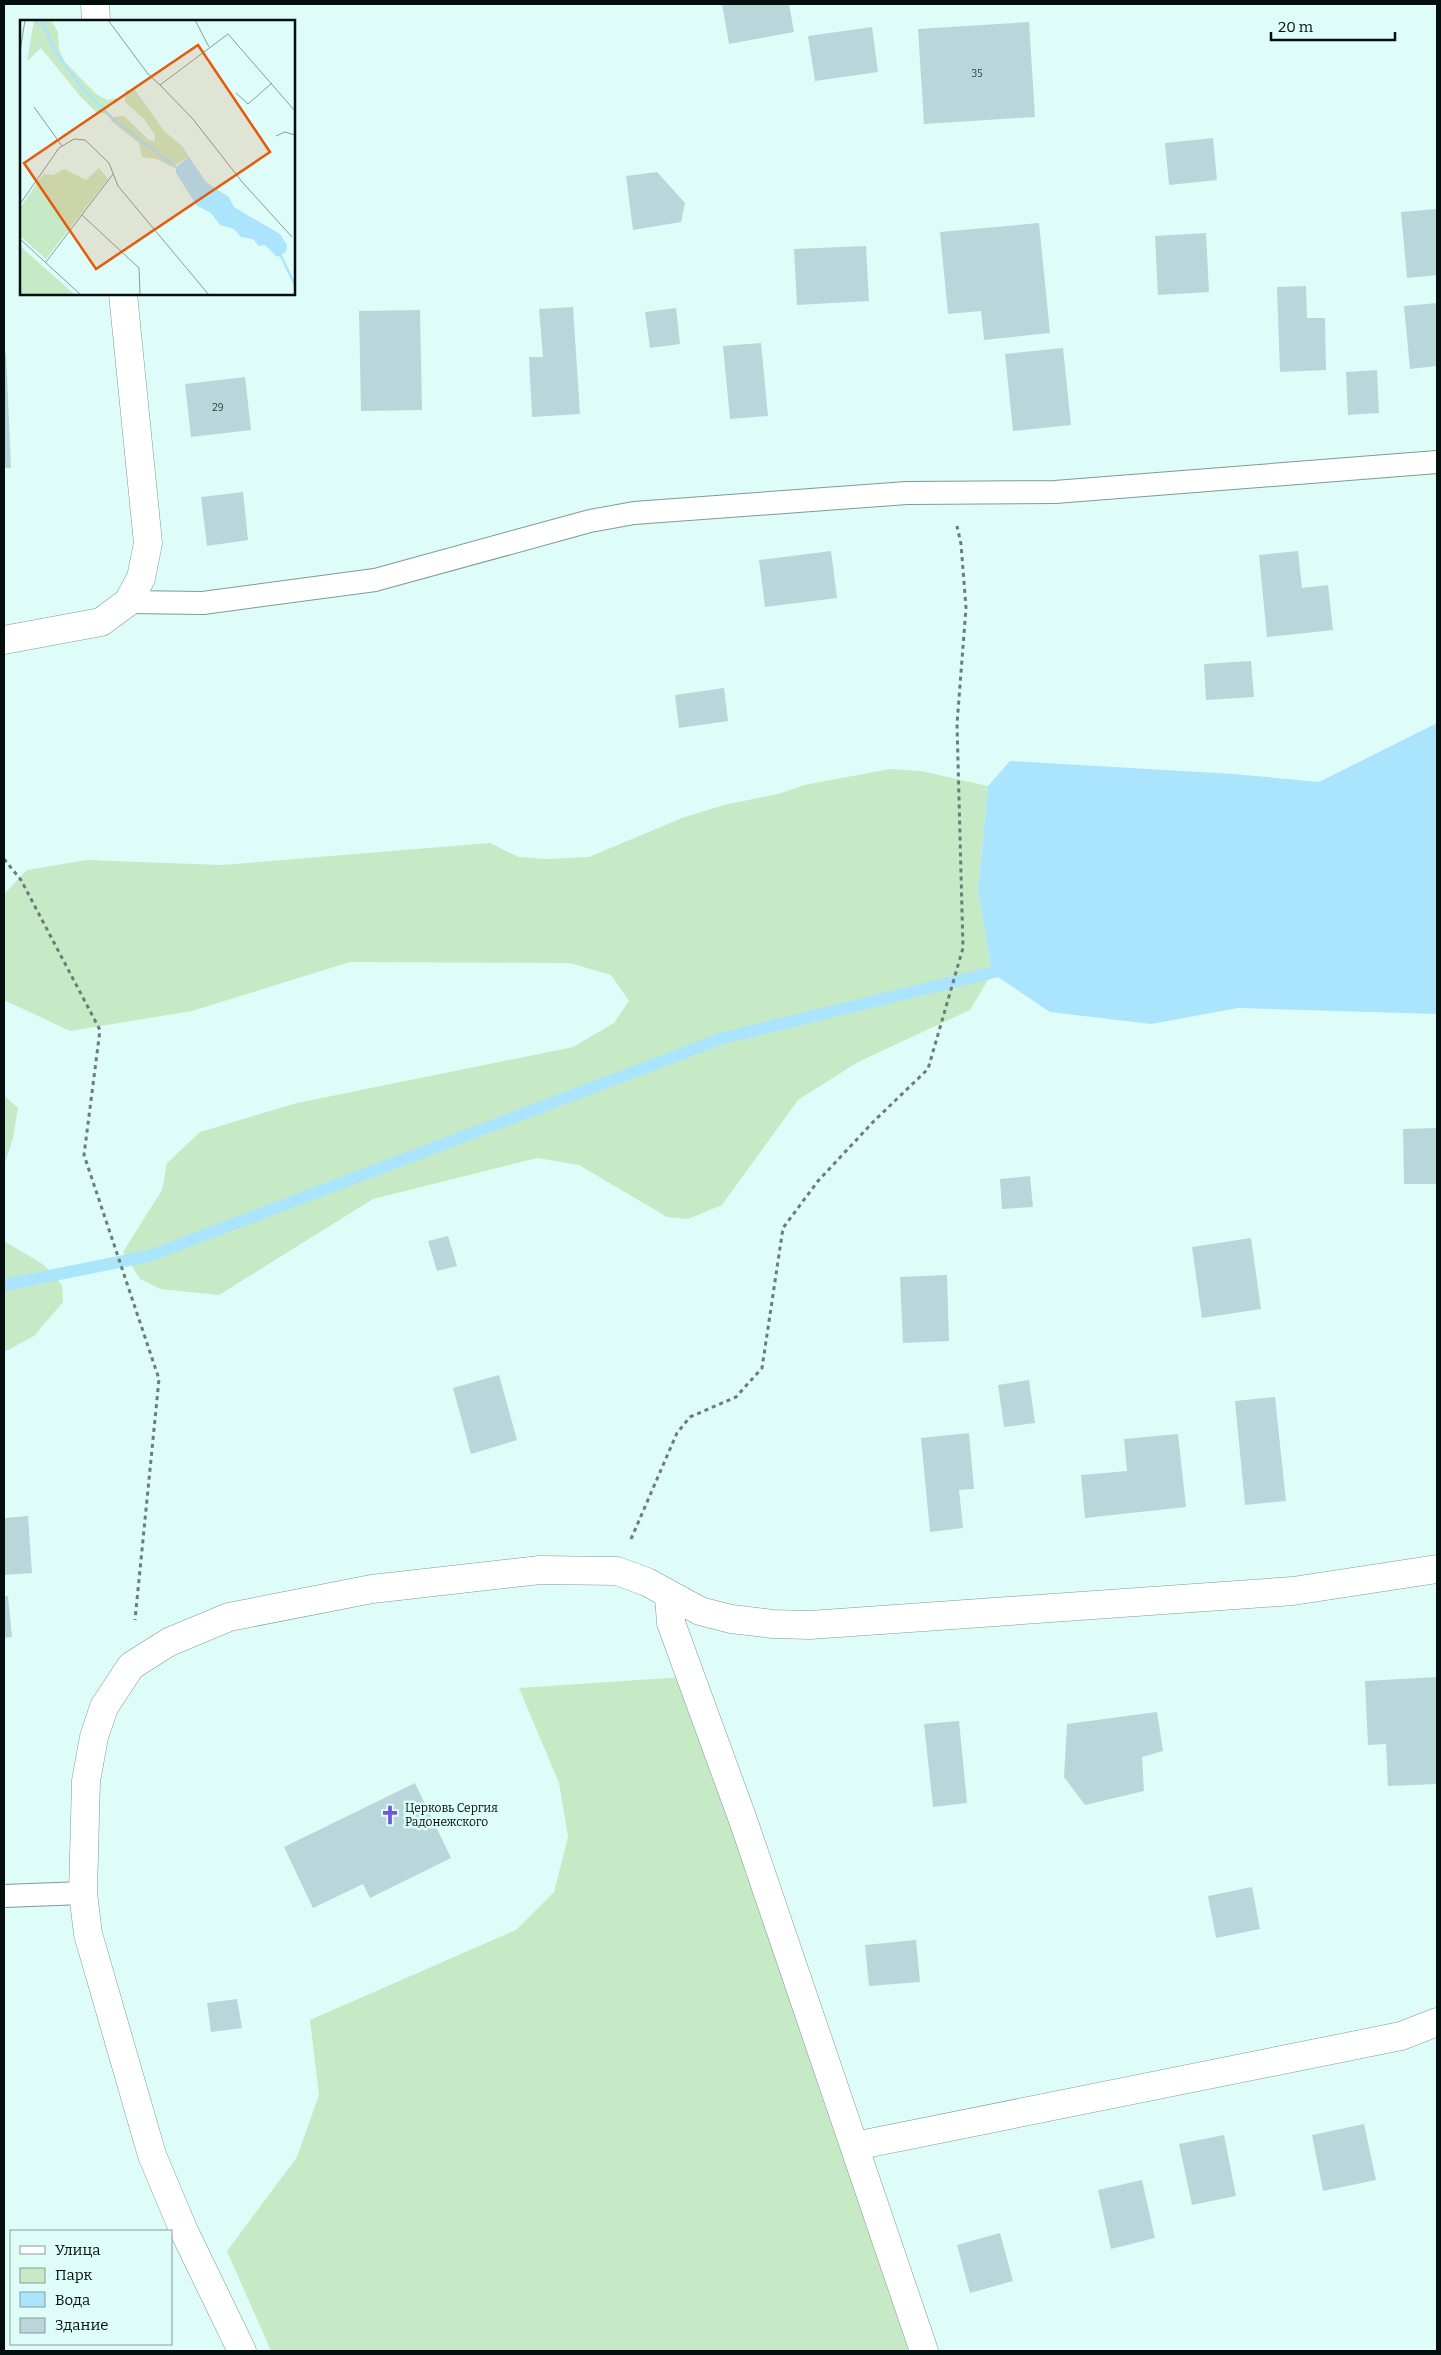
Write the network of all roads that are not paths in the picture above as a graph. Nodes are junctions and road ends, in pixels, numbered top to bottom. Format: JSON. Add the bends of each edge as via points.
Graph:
{"nodes":[{"id":1,"x":95,"y":4,"type":"edge"},
{"id":2,"x":96,"y":20,"type":"edge"},
{"id":3,"x":123,"y":295,"type":"edge"},
{"id":4,"x":1437,"y":462,"type":"edge"},
{"id":5,"x":128,"y":602,"type":"junction"},
{"id":6,"x":4,"y":640,"type":"edge"},
{"id":7,"x":1437,"y":1569,"type":"edge"},
{"id":8,"x":669,"y":1596,"type":"junction"},
{"id":9,"x":83,"y":1893,"type":"junction"},
{"id":10,"x":4,"y":1896,"type":"edge"},
{"id":11,"x":1437,"y":2022,"type":"edge"},
{"id":12,"x":855,"y":2146,"type":"junction"},
{"id":13,"x":242,"y":2351,"type":"edge"},
{"id":14,"x":924,"y":2351,"type":"edge"}],
"edges":[{"from":1,"to":2,"type":"street"},
{"from":3,"to":5,"type":"street","via":[[148,543],[141,578]]},
{"from":4,"to":5,"type":"lane","via":[[1064,492],[907,493],[634,512],[375,580],[203,603]]},
{"from":5,"to":6,"type":"street","via":[[102,622]]},
{"from":7,"to":8,"type":"street","via":[[1293,1590],[810,1625],[731,1619],[700,1611]]},
{"from":8,"to":9,"type":"street","via":[[648,1582],[617,1571],[540,1570],[372,1589],[229,1617],[169,1642],[131,1666],[104,1707],[94,1737],[86,1782]]},
{"from":8,"to":12,"type":"street","via":[[671,1623],[743,1820]]},
{"from":9,"to":10,"type":"lane"},
{"from":9,"to":13,"type":"street","via":[[88,1934],[152,2155],[183,2229]]},
{"from":11,"to":12,"type":"street","via":[[1401,2036]]},
{"from":12,"to":14,"type":"street"}]}
